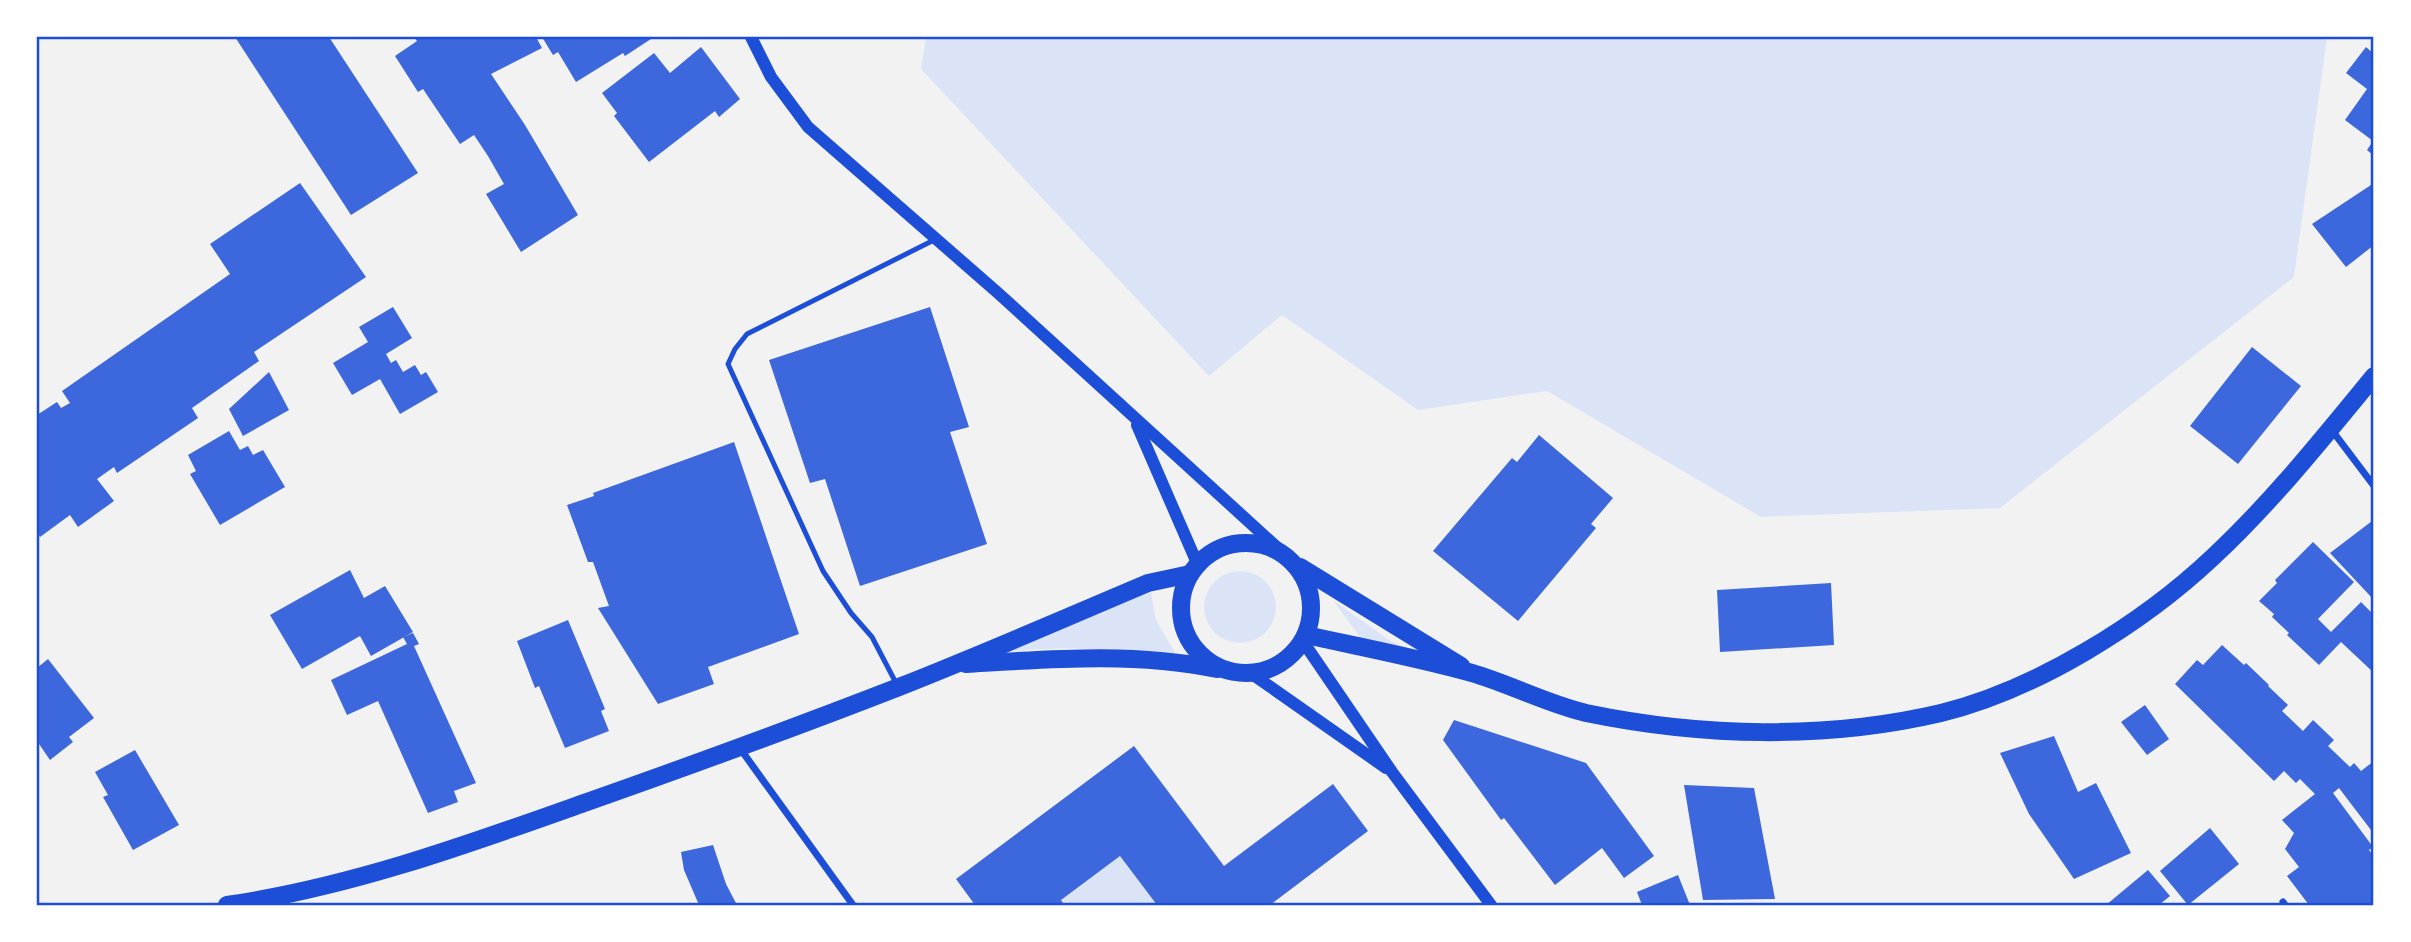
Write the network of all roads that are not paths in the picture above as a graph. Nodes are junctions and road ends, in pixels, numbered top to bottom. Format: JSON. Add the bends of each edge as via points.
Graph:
{"nodes":[{"id":1,"x":751,"y":37,"type":"edge"},
{"id":2,"x":936,"y":239,"type":"junction"},
{"id":3,"x":2374,"y":376,"type":"edge"},
{"id":4,"x":1135,"y":418,"type":"junction"},
{"id":5,"x":2331,"y":428,"type":"junction"},
{"id":6,"x":2374,"y":486,"type":"edge"},
{"id":7,"x":1281,"y":551,"type":"junction"},
{"id":8,"x":1296,"y":564,"type":"junction"},
{"id":9,"x":1193,"y":568,"type":"junction"},
{"id":10,"x":1304,"y":637,"type":"junction"},
{"id":11,"x":952,"y":665,"type":"junction"},
{"id":12,"x":1232,"y":672,"type":"junction"},
{"id":13,"x":1473,"y":673,"type":"junction"},
{"id":14,"x":1252,"y":674,"type":"junction"},
{"id":15,"x":898,"y":687,"type":"junction"},
{"id":16,"x":739,"y":747,"type":"junction"},
{"id":17,"x":1392,"y":772,"type":"junction"},
{"id":18,"x":227,"y":905,"type":"edge"},
{"id":19,"x":853,"y":905,"type":"edge"},
{"id":20,"x":1491,"y":905,"type":"edge"}],
"edges":[{"from":1,"to":2,"type":"street","via":[[771,77],[808,127]]},
{"from":2,"to":4,"type":"street"},
{"from":2,"to":15,"type":"lane","via":[[747,334],[729,364],[822,571],[872,637]]},
{"from":3,"to":5,"type":"main road"},
{"from":4,"to":7,"type":"street"},
{"from":4,"to":9,"type":"street"},
{"from":5,"to":6,"type":"street"},
{"from":5,"to":13,"type":"main road","via":[[2213,558],[2163,599],[2105,640],[2050,670],[1943,712],[1869,726],[1789,732],[1713,730],[1583,712]]},
{"from":7,"to":8,"type":"main road"},
{"from":7,"to":9,"type":"main road","via":[[1263,544],[1224,545]]},
{"from":8,"to":10,"type":"main road","via":[[1307,581],[1312,602]]},
{"from":8,"to":13,"type":"main road"},
{"from":9,"to":11,"type":"main road"},
{"from":9,"to":12,"type":"main road","via":[[1181,610],[1185,631],[1195,650]]},
{"from":10,"to":13,"type":"main road"},
{"from":10,"to":14,"type":"main road","via":[[1289,658]]},
{"from":10,"to":17,"type":"street"},
{"from":11,"to":12,"type":"main road","via":[[1069,658],[1155,659]]},
{"from":11,"to":15,"type":"main road"},
{"from":12,"to":14,"type":"main road"},
{"from":14,"to":17,"type":"street"},
{"from":15,"to":16,"type":"main road"},
{"from":16,"to":18,"type":"main road","via":[[388,869]]},
{"from":16,"to":19,"type":"street"},
{"from":17,"to":20,"type":"street"}]}
